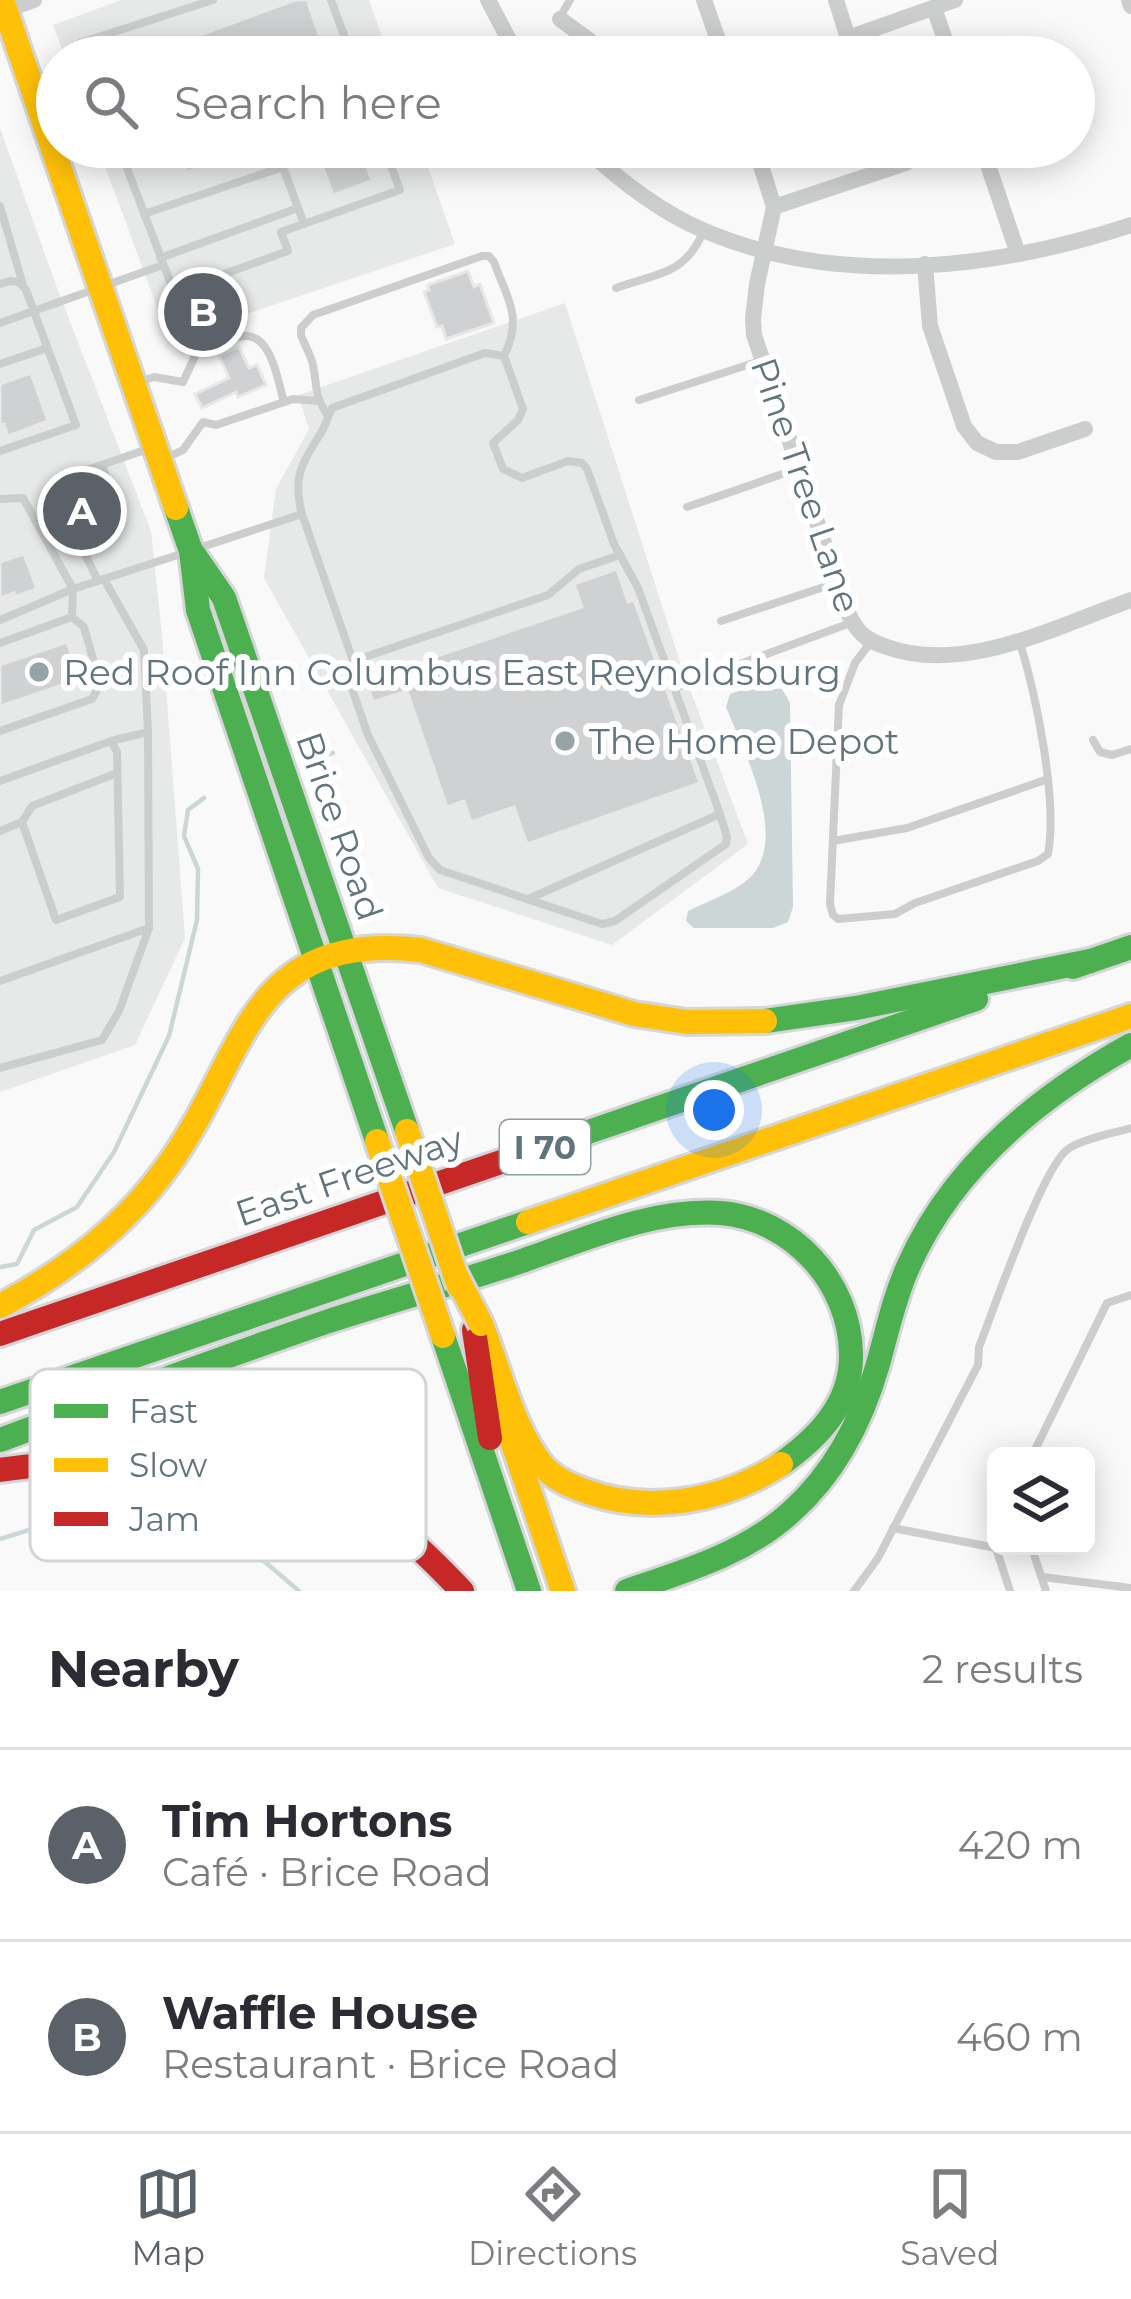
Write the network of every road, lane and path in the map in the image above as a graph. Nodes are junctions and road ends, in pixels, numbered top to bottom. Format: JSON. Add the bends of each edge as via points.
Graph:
{"nodes":[{"id":1,"x":34,"y":0,"type":"edge"},
{"id":2,"x":331,"y":0,"type":"edge"},
{"id":3,"x":488,"y":0,"type":"edge"},
{"id":4,"x":570,"y":0,"type":"edge"},
{"id":5,"x":704,"y":0,"type":"edge"},
{"id":6,"x":836,"y":0,"type":"edge"},
{"id":7,"x":955,"y":0,"type":"edge"},
{"id":8,"x":208,"y":1,"type":"edge"},
{"id":9,"x":3,"y":7,"type":"edge"},
{"id":10,"x":934,"y":8,"type":"junction"},
{"id":11,"x":560,"y":19,"type":"joint"},
{"id":12,"x":101,"y":36,"type":"edge"},
{"id":13,"x":344,"y":36,"type":"edge"},
{"id":14,"x":507,"y":36,"type":"edge"},
{"id":15,"x":583,"y":36,"type":"edge"},
{"id":16,"x":717,"y":36,"type":"edge"},
{"id":17,"x":847,"y":36,"type":"edge"},
{"id":18,"x":854,"y":36,"type":"edge"},
{"id":19,"x":944,"y":36,"type":"edge"},
{"id":20,"x":36,"y":102,"type":"edge"},
{"id":21,"x":59,"y":168,"type":"edge"},
{"id":22,"x":127,"y":168,"type":"edge"},
{"id":23,"x":280,"y":168,"type":"edge"},
{"id":24,"x":283,"y":168,"type":"edge"},
{"id":25,"x":392,"y":168,"type":"edge"},
{"id":26,"x":606,"y":168,"type":"edge"},
{"id":27,"x":761,"y":168,"type":"edge"},
{"id":28,"x":891,"y":168,"type":"edge"},
{"id":29,"x":989,"y":168,"type":"edge"},
{"id":30,"x":0,"y":206,"type":"edge"},
{"id":31,"x":774,"y":207,"type":"junction"},
{"id":32,"x":298,"y":208,"type":"junction"},
{"id":33,"x":144,"y":214,"type":"junction"},
{"id":34,"x":304,"y":224,"type":"junction"},
{"id":35,"x":1131,"y":225,"type":"edge"},
{"id":36,"x":704,"y":230,"type":"junction"},
{"id":37,"x":765,"y":251,"type":"junction"},
{"id":38,"x":1018,"y":254,"type":"junction"},
{"id":39,"x":161,"y":261,"type":"junction"},
{"id":40,"x":925,"y":264,"type":"junction"},
{"id":41,"x":0,"y":284,"type":"edge"},
{"id":42,"x":23,"y":287,"type":"junction"},
{"id":43,"x":100,"y":287,"type":"junction"},
{"id":44,"x":616,"y":288,"type":"dead end"},
{"id":45,"x":34,"y":312,"type":"junction"},
{"id":46,"x":0,"y":323,"type":"edge"},
{"id":47,"x":47,"y":348,"type":"junction"},
{"id":48,"x":504,"y":356,"type":"junction"},
{"id":49,"x":761,"y":360,"type":"junction"},
{"id":50,"x":0,"y":364,"type":"edge"},
{"id":51,"x":134,"y":383,"type":"junction"},
{"id":52,"x":639,"y":400,"type":"dead end"},
{"id":53,"x":318,"y":401,"type":"junction"},
{"id":54,"x":284,"y":402,"type":"junction"},
{"id":55,"x":328,"y":416,"type":"junction"},
{"id":56,"x":1085,"y":429,"type":"dead end"},
{"id":57,"x":0,"y":451,"type":"edge"},
{"id":58,"x":158,"y":454,"type":"junction"},
{"id":59,"x":103,"y":465,"type":"junction"},
{"id":60,"x":798,"y":469,"type":"junction"},
{"id":61,"x":0,"y":499,"type":"edge"},
{"id":62,"x":687,"y":507,"type":"dead end"},
{"id":63,"x":302,"y":514,"type":"junction"},
{"id":64,"x":73,"y":544,"type":"junction"},
{"id":65,"x":191,"y":551,"type":"junction"},
{"id":66,"x":620,"y":555,"type":"junction"},
{"id":67,"x":101,"y":580,"type":"junction"},
{"id":68,"x":837,"y":583,"type":"junction"},
{"id":69,"x":73,"y":589,"type":"junction"},
{"id":70,"x":1131,"y":600,"type":"edge"},
{"id":71,"x":72,"y":617,"type":"junction"},
{"id":72,"x":0,"y":620,"type":"edge"},
{"id":73,"x":721,"y":622,"type":"dead end"},
{"id":74,"x":853,"y":622,"type":"junction"},
{"id":75,"x":1018,"y":640,"type":"junction"},
{"id":76,"x":871,"y":641,"type":"junction"},
{"id":77,"x":0,"y":643,"type":"edge"},
{"id":78,"x":353,"y":661,"type":"junction"},
{"id":79,"x":675,"y":688,"type":"junction"},
{"id":80,"x":0,"y":731,"type":"edge"},
{"id":81,"x":148,"y":732,"type":"junction"},
{"id":82,"x":1094,"y":740,"type":"dead end"},
{"id":83,"x":111,"y":741,"type":"junction"},
{"id":84,"x":1131,"y":749,"type":"edge"},
{"id":85,"x":117,"y":773,"type":"junction"},
{"id":86,"x":1048,"y":779,"type":"junction"},
{"id":87,"x":0,"y":781,"type":"edge"},
{"id":88,"x":721,"y":814,"type":"junction"},
{"id":89,"x":22,"y":822,"type":"junction"},
{"id":90,"x":0,"y":831,"type":"edge"},
{"id":91,"x":832,"y":841,"type":"junction"},
{"id":92,"x":527,"y":899,"type":"junction"},
{"id":93,"x":148,"y":928,"type":"junction"},
{"id":94,"x":1131,"y":947,"type":"edge"},
{"id":95,"x":346,"y":952,"type":"junction"},
{"id":96,"x":1090,"y":961,"type":"junction"},
{"id":97,"x":317,"y":962,"type":"junction"},
{"id":98,"x":0,"y":981,"type":"edge"},
{"id":99,"x":1131,"y":1016,"type":"edge"},
{"id":100,"x":1131,"y":1045,"type":"edge"},
{"id":101,"x":1,"y":1064,"type":"edge"},
{"id":102,"x":1131,"y":1128,"type":"edge"},
{"id":103,"x":407,"y":1132,"type":"junction"},
{"id":104,"x":1131,"y":1295,"type":"edge"},
{"id":105,"x":0,"y":1306,"type":"edge"},
{"id":106,"x":478,"y":1326,"type":"junction"},
{"id":107,"x":0,"y":1334,"type":"edge"},
{"id":108,"x":97,"y":1369,"type":"edge"},
{"id":109,"x":196,"y":1369,"type":"edge"},
{"id":110,"x":30,"y":1392,"type":"edge"},
{"id":111,"x":0,"y":1402,"type":"edge"},
{"id":112,"x":30,"y":1429,"type":"edge"},
{"id":113,"x":0,"y":1440,"type":"edge"},
{"id":114,"x":1037,"y":1447,"type":"edge"},
{"id":115,"x":30,"y":1466,"type":"edge"},
{"id":116,"x":0,"y":1470,"type":"edge"},
{"id":117,"x":499,"y":1499,"type":"junction"},
{"id":118,"x":893,"y":1528,"type":"junction"},
{"id":119,"x":987,"y":1546,"type":"edge"},
{"id":120,"x":998,"y":1555,"type":"edge"},
{"id":121,"x":1034,"y":1555,"type":"edge"},
{"id":122,"x":426,"y":1557,"type":"edge"},
{"id":123,"x":1042,"y":1577,"type":"junction"},
{"id":124,"x":1131,"y":1588,"type":"edge"},
{"id":125,"x":462,"y":1591,"type":"edge"},
{"id":126,"x":530,"y":1591,"type":"edge"},
{"id":127,"x":563,"y":1591,"type":"edge"},
{"id":128,"x":627,"y":1591,"type":"edge"},
{"id":129,"x":854,"y":1591,"type":"edge"},
{"id":130,"x":1010,"y":1591,"type":"edge"},
{"id":131,"x":1046,"y":1591,"type":"edge"}],
"edges":[{"from":1,"to":9,"type":"street"},
{"from":2,"to":13,"type":"lane"},
{"from":3,"to":14,"type":"street"},
{"from":4,"to":11,"type":"lane"},
{"from":5,"to":16,"type":"street"},
{"from":6,"to":17,"type":"street"},
{"from":7,"to":10,"type":"street"},
{"from":8,"to":12,"type":"lane"},
{"from":9,"to":20,"type":"main road","name":"Brice Road"},
{"from":10,"to":18,"type":"street"},
{"from":10,"to":19,"type":"street"},
{"from":11,"to":15,"type":"street"},
{"from":21,"to":43,"type":"main road","name":"Brice Road"},
{"from":22,"to":33,"type":"lane"},
{"from":23,"to":33,"type":"lane"},
{"from":24,"to":32,"type":"lane"},
{"from":25,"to":34,"type":"lane","via":[[400,190]]},
{"from":26,"to":36,"type":"street"},
{"from":27,"to":31,"type":"street"},
{"from":28,"to":31,"type":"street"},
{"from":29,"to":38,"type":"street"},
{"from":30,"to":42,"type":"lane"},
{"from":31,"to":37,"type":"street","name":"Pine Tree Lane"},
{"from":32,"to":34,"type":"lane"},
{"from":32,"to":39,"type":"lane"},
{"from":33,"to":39,"type":"lane"},
{"from":34,"to":39,"type":"lane","via":[[281,232],[288,251],[174,292]]},
{"from":35,"to":38,"type":"street"},
{"from":36,"to":37,"type":"street"},
{"from":36,"to":44,"type":"lane","via":[[682,265]]},
{"from":37,"to":40,"type":"street","via":[[848,264]]},
{"from":37,"to":49,"type":"street","name":"Pine Tree Lane","via":[[753,319]]},
{"from":38,"to":40,"type":"street"},
{"from":39,"to":43,"type":"lane"},
{"from":40,"to":56,"type":"street","via":[[930,326],[964,426],[977,442],[1018,452]]},
{"from":41,"to":42,"type":"lane"},
{"from":42,"to":45,"type":"lane"},
{"from":43,"to":45,"type":"lane"},
{"from":43,"to":51,"type":"main road","name":"Brice Road"},
{"from":45,"to":46,"type":"lane"},
{"from":45,"to":47,"type":"lane"},
{"from":47,"to":50,"type":"lane"},
{"from":47,"to":57,"type":"lane","via":[[76,425]]},
{"from":48,"to":53,"type":"lane","via":[[514,314],[494,262],[482,256],[305,321],[301,335]]},
{"from":48,"to":55,"type":"lane","via":[[485,353],[343,403]]},
{"from":48,"to":66,"type":"lane","via":[[523,409],[494,443],[503,469],[522,478],[582,463]]},
{"from":49,"to":52,"type":"lane"},
{"from":49,"to":60,"type":"street","name":"Pine Tree Lane"},
{"from":51,"to":54,"type":"lane","via":[[183,382],[196,354],[245,336],[267,348]]},
{"from":51,"to":58,"type":"main road","name":"Brice Road"},
{"from":53,"to":54,"type":"lane"},
{"from":53,"to":55,"type":"lane"},
{"from":54,"to":58,"type":"lane","via":[[203,422],[183,450]]},
{"from":55,"to":63,"type":"lane","via":[[299,472]]},
{"from":58,"to":59,"type":"lane"},
{"from":58,"to":65,"type":"main road","name":"Brice Road"},
{"from":59,"to":64,"type":"lane","via":[[66,477],[56,496]]},
{"from":59,"to":64,"type":"lane","via":[[120,527]]},
{"from":60,"to":62,"type":"lane"},
{"from":60,"to":68,"type":"street","name":"Pine Tree Lane"},
{"from":61,"to":69,"type":"lane","via":[[23,498]]},
{"from":63,"to":65,"type":"lane"},
{"from":63,"to":78,"type":"lane"},
{"from":64,"to":67,"type":"lane"},
{"from":65,"to":67,"type":"lane"},
{"from":65,"to":95,"type":"main road","name":"Brice Road","via":[[224,598]]},
{"from":65,"to":97,"type":"main road","name":"Brice Road","via":[[197,610]]},
{"from":66,"to":78,"type":"lane","via":[[579,569],[548,595]]},
{"from":66,"to":79,"type":"lane"},
{"from":67,"to":69,"type":"lane"},
{"from":67,"to":81,"type":"lane","via":[[144,650]]},
{"from":68,"to":73,"type":"lane"},
{"from":68,"to":74,"type":"street","name":"Pine Tree Lane"},
{"from":69,"to":71,"type":"lane"},
{"from":69,"to":72,"type":"lane"},
{"from":70,"to":75,"type":"street"},
{"from":71,"to":77,"type":"lane"},
{"from":71,"to":80,"type":"lane","via":[[84,627],[100,684],[92,699]]},
{"from":74,"to":76,"type":"street","name":"Pine Tree Lane"},
{"from":74,"to":79,"type":"lane"},
{"from":75,"to":76,"type":"street","via":[[943,656]]},
{"from":75,"to":86,"type":"lane"},
{"from":76,"to":91,"type":"lane","via":[[839,705]]},
{"from":78,"to":92,"type":"lane","via":[[351,686],[368,735],[429,858],[440,870]]},
{"from":79,"to":88,"type":"lane"},
{"from":81,"to":83,"type":"lane"},
{"from":81,"to":93,"type":"lane"},
{"from":82,"to":84,"type":"lane","via":[[1100,752]]},
{"from":83,"to":85,"type":"lane"},
{"from":83,"to":87,"type":"lane"},
{"from":85,"to":89,"type":"lane","via":[[32,806]]},
{"from":85,"to":89,"type":"lane","via":[[120,897],[56,920]]},
{"from":86,"to":91,"type":"lane","via":[[907,828]]},
{"from":86,"to":91,"type":"lane","via":[[1044,858],[895,914],[833,916]]},
{"from":88,"to":92,"type":"lane"},
{"from":88,"to":92,"type":"lane","via":[[726,844],[615,921],[602,924]]},
{"from":89,"to":90,"type":"lane"},
{"from":93,"to":98,"type":"lane"},
{"from":93,"to":101,"type":"lane","via":[[102,1040]]},
{"from":94,"to":96,"type":"main road","name":"East Freeway","number":"I 70"},
{"from":95,"to":96,"type":"main road","via":[[435,952],[626,1012],[746,1023]]},
{"from":95,"to":97,"type":"main road"},
{"from":95,"to":103,"type":"main road","name":"Brice Road"},
{"from":96,"to":107,"type":"main road","name":"East Freeway","number":"I 70"},
{"from":97,"to":103,"type":"main road","name":"Brice Road"},
{"from":97,"to":105,"type":"main road","via":[[263,1001],[183,1145],[140,1200],[56,1274]]},
{"from":97,"to":117,"type":"main road","name":"Brice Road","bridge":true},
{"from":99,"to":108,"type":"main road","number":"I 70"},
{"from":100,"to":128,"type":"main road","via":[[1031,1111],[961,1180],[909,1266],[855,1425],[806,1497],[738,1547]]},
{"from":102,"to":118,"type":"lane","via":[[1069,1148],[1059,1160],[978,1365]]},
{"from":103,"to":106,"type":"main road","name":"Brice Road","bridge":true},
{"from":104,"to":114,"type":"lane","via":[[1107,1303]]},
{"from":106,"to":109,"type":"main road","via":[[544,1470],[625,1501],[687,1501],[746,1483],[817,1435],[849,1390],[852,1343],[819,1266],[775,1226],[719,1213],[628,1228]]},
{"from":106,"to":117,"type":"main road","name":"Brice Road"},
{"from":106,"to":127,"type":"main road"},
{"from":110,"to":111,"type":"main road","number":"I 70"},
{"from":112,"to":113,"type":"main road"},
{"from":115,"to":116,"type":"main road"},
{"from":117,"to":126,"type":"main road","name":"Brice Road"},
{"from":118,"to":119,"type":"lane"},
{"from":118,"to":129,"type":"lane"},
{"from":120,"to":130,"type":"lane"},
{"from":121,"to":123,"type":"lane"},
{"from":122,"to":125,"type":"main road"},
{"from":123,"to":124,"type":"lane"},
{"from":123,"to":131,"type":"lane"}]}
